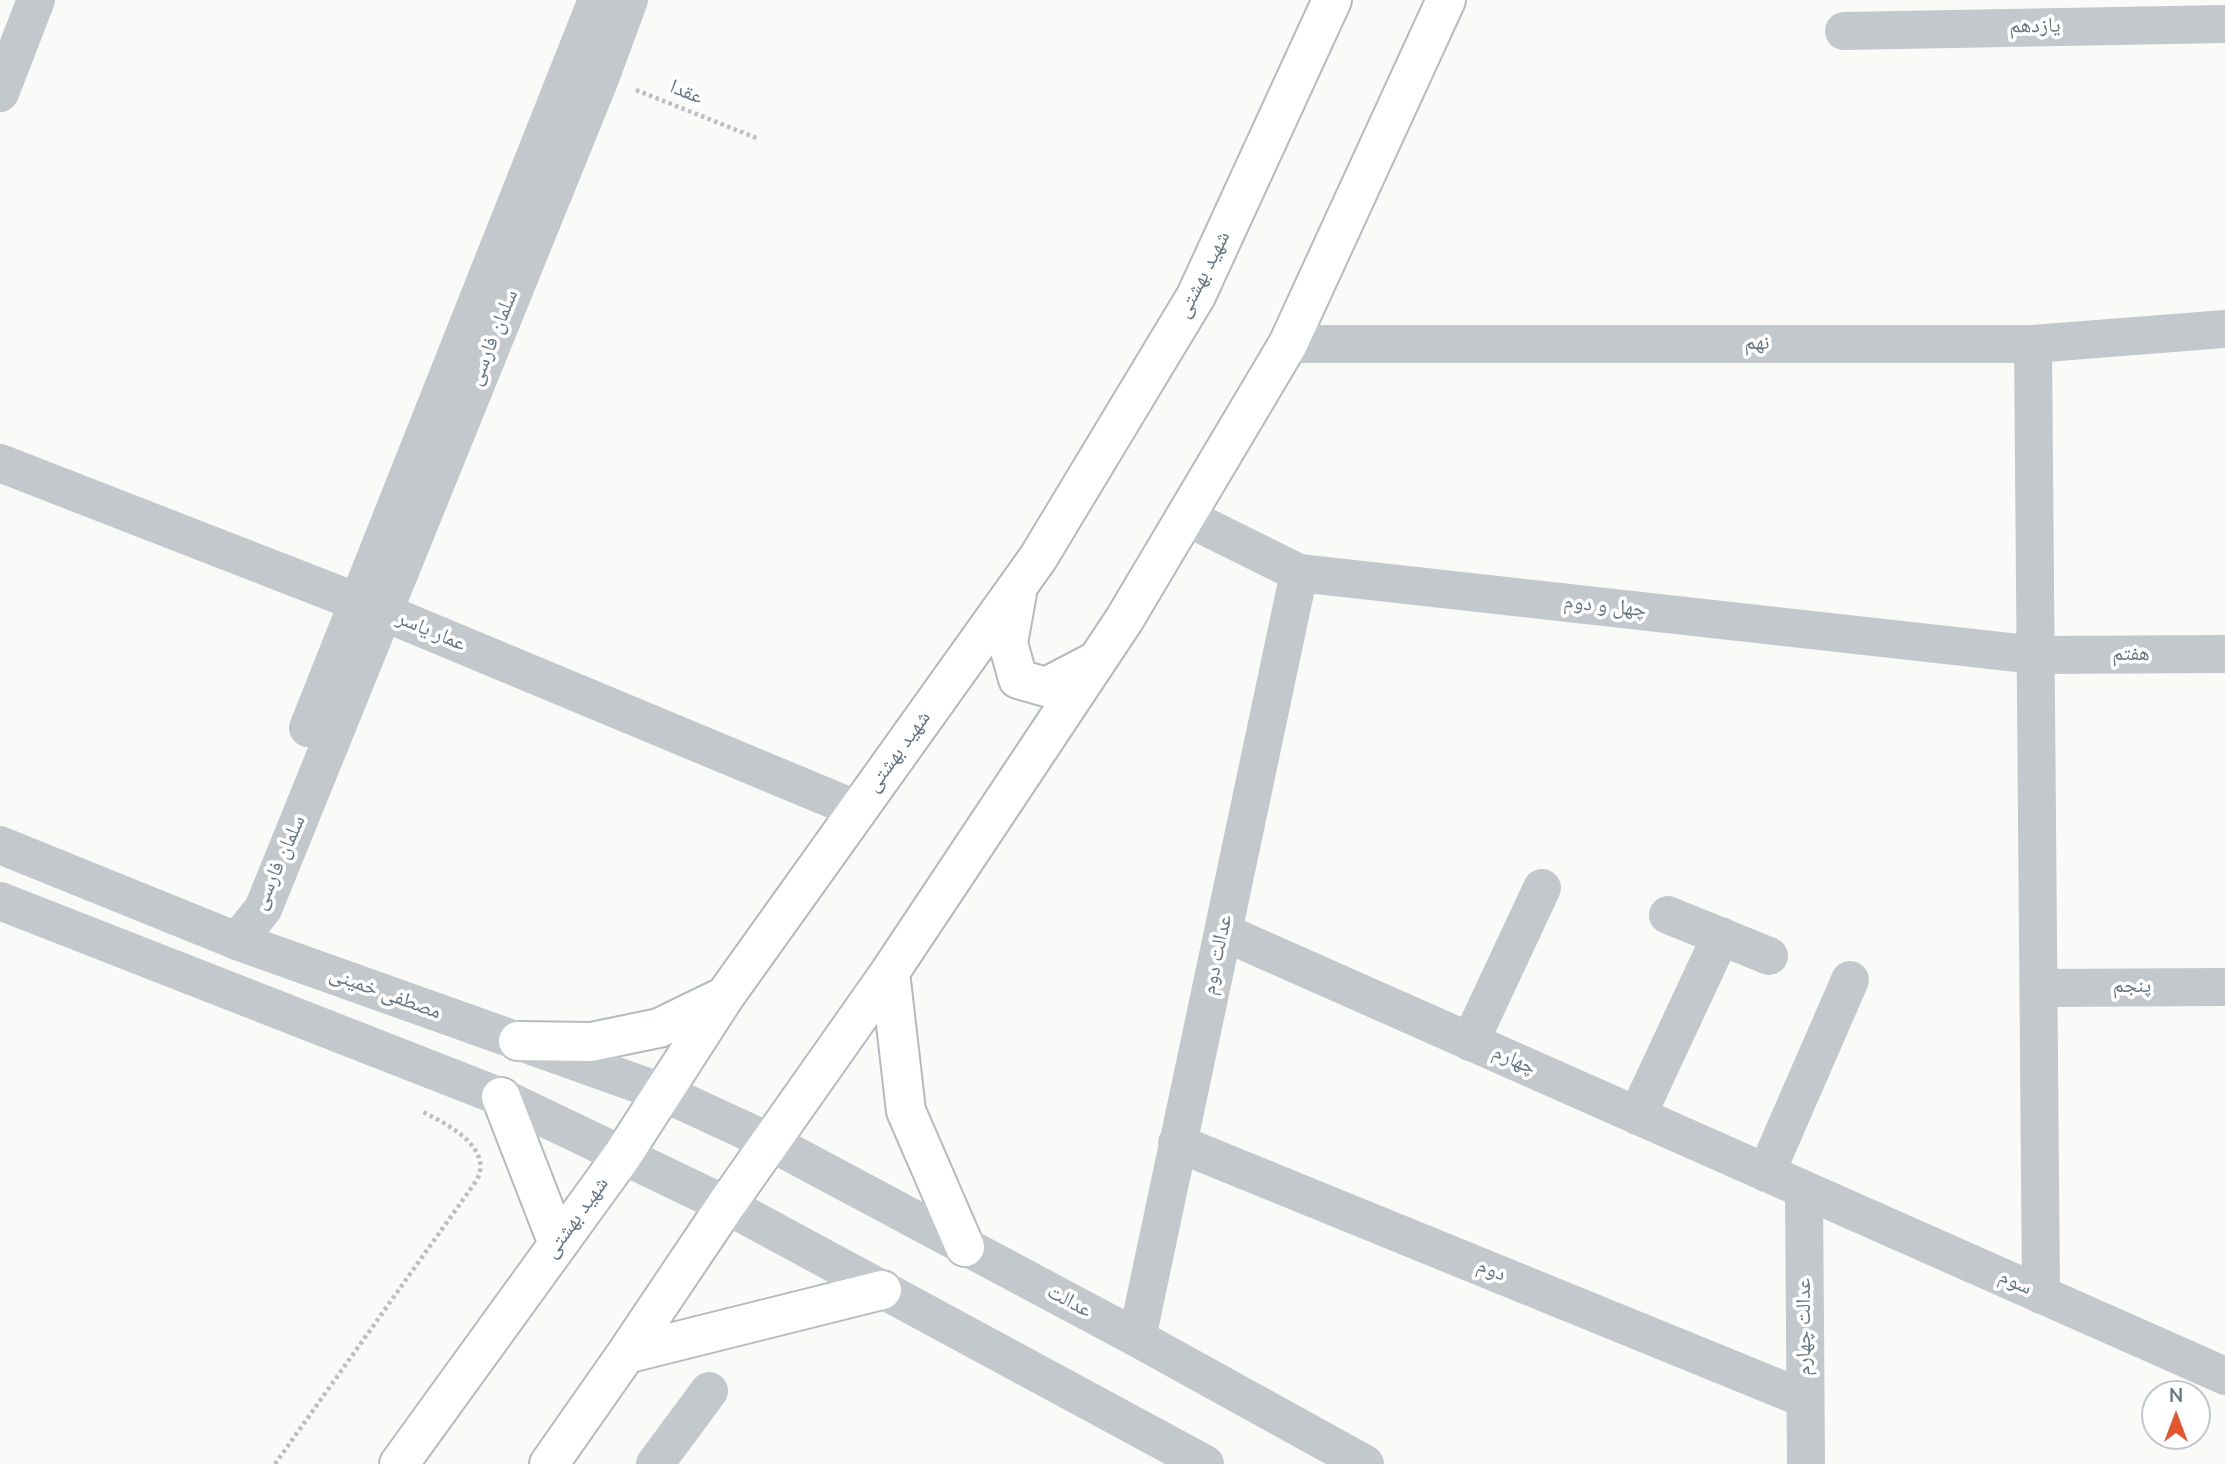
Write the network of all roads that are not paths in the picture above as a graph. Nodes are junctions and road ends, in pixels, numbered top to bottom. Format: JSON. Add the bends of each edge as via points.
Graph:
{"nodes":[{"id":1,"x":36,"y":0,"type":"edge"},
{"id":2,"x":597,"y":0,"type":"edge"},
{"id":3,"x":629,"y":0,"type":"edge"},
{"id":4,"x":1332,"y":0,"type":"edge"},
{"id":5,"x":1446,"y":0,"type":"edge"},
{"id":6,"x":2225,"y":24,"type":"edge"},
{"id":7,"x":1844,"y":31,"type":"dead end"},
{"id":8,"x":7,"y":53,"type":"edge"},
{"id":9,"x":0,"y":93,"type":"edge"},
{"id":10,"x":2225,"y":329,"type":"edge"},
{"id":11,"x":1288,"y":344,"type":"junction"},
{"id":12,"x":2033,"y":344,"type":"junction"},
{"id":13,"x":0,"y":463,"type":"edge"},
{"id":14,"x":1185,"y":517,"type":"junction"},
{"id":15,"x":1299,"y":573,"type":"junction"},
{"id":16,"x":1018,"y":587,"type":"junction"},
{"id":17,"x":370,"y":607,"type":"junction"},
{"id":18,"x":2225,"y":654,"type":"edge"},
{"id":19,"x":2036,"y":655,"type":"junction"},
{"id":20,"x":1097,"y":661,"type":"junction"},
{"id":21,"x":858,"y":810,"type":"junction"},
{"id":22,"x":0,"y":845,"type":"edge"},
{"id":23,"x":1542,"y":888,"type":"dead end"},
{"id":24,"x":0,"y":901,"type":"edge"},
{"id":25,"x":1668,"y":915,"type":"dead end"},
{"id":26,"x":1223,"y":932,"type":"junction"},
{"id":27,"x":1721,"y":936,"type":"junction"},
{"id":28,"x":237,"y":941,"type":"junction"},
{"id":29,"x":1769,"y":956,"type":"dead end"},
{"id":30,"x":890,"y":972,"type":"junction"},
{"id":31,"x":1850,"y":980,"type":"dead end"},
{"id":32,"x":217,"y":985,"type":"junction"},
{"id":33,"x":2225,"y":987,"type":"edge"},
{"id":34,"x":2040,"y":988,"type":"junction"},
{"id":35,"x":724,"y":996,"type":"junction"},
{"id":36,"x":518,"y":1041,"type":"junction"},
{"id":37,"x":1470,"y":1042,"type":"junction"},
{"id":38,"x":664,"y":1093,"type":"junction"},
{"id":39,"x":501,"y":1097,"type":"junction"},
{"id":40,"x":1637,"y":1116,"type":"junction"},
{"id":41,"x":770,"y":1142,"type":"junction"},
{"id":42,"x":1177,"y":1143,"type":"junction"},
{"id":43,"x":622,"y":1156,"type":"junction"},
{"id":44,"x":1766,"y":1173,"type":"junction"},
{"id":45,"x":1804,"y":1190,"type":"junction"},
{"id":46,"x":726,"y":1205,"type":"junction"},
{"id":47,"x":558,"y":1244,"type":"junction"},
{"id":48,"x":965,"y":1247,"type":"junction"},
{"id":49,"x":882,"y":1290,"type":"junction"},
{"id":50,"x":2041,"y":1295,"type":"junction"},
{"id":51,"x":1137,"y":1338,"type":"junction"},
{"id":52,"x":626,"y":1354,"type":"junction"},
{"id":53,"x":2225,"y":1376,"type":"edge"},
{"id":54,"x":709,"y":1391,"type":"dead end"},
{"id":55,"x":1805,"y":1399,"type":"junction"},
{"id":56,"x":1169,"y":1455,"type":"edge"},
{"id":57,"x":399,"y":1464,"type":"edge"},
{"id":58,"x":549,"y":1464,"type":"edge"},
{"id":59,"x":655,"y":1464,"type":"edge"},
{"id":60,"x":1205,"y":1464,"type":"edge"},
{"id":61,"x":1365,"y":1464,"type":"edge"},
{"id":62,"x":1806,"y":1464,"type":"edge"}],
"edges":[{"from":1,"to":8,"type":"street"},
{"from":2,"to":17,"type":"street","name":"سلمان فارسی"},
{"from":3,"to":17,"type":"street","name":"سلمان فارسی","via":[[601,76]]},
{"from":4,"to":16,"type":"main road","name":"شهید بهشتی","via":[[1196,296]]},
{"from":5,"to":11,"type":"main road"},
{"from":6,"to":7,"type":"street","name":"یازدهم"},
{"from":8,"to":9,"type":"street"},
{"from":10,"to":12,"type":"street","name":"نهم"},
{"from":11,"to":12,"type":"street","name":"نهم"},
{"from":11,"to":14,"type":"main road"},
{"from":12,"to":19,"type":"street"},
{"from":13,"to":17,"type":"street","name":"عمار یاسر"},
{"from":14,"to":15,"type":"street","name":"چهل و دوم"},
{"from":14,"to":20,"type":"main road"},
{"from":15,"to":19,"type":"street","name":"چهل و دوم"},
{"from":15,"to":26,"type":"street","name":"عدالت دوم"},
{"from":16,"to":20,"type":"main road","via":[[1008,643],[1018,679],[1046,687]]},
{"from":16,"to":21,"type":"main road","name":"شهید بهشتی"},
{"from":17,"to":21,"type":"street","name":"عمار یاسر"},
{"from":17,"to":28,"type":"street","name":"سلمان فارسی","via":[[263,909]]},
{"from":18,"to":19,"type":"street","name":"هفتم"},
{"from":19,"to":34,"type":"street"},
{"from":20,"to":30,"type":"main road"},
{"from":21,"to":35,"type":"main road","name":"شهید بهشتی"},
{"from":22,"to":28,"type":"street","name":"مصطفی خمینی"},
{"from":23,"to":37,"type":"street"},
{"from":24,"to":32,"type":"street"},
{"from":25,"to":27,"type":"street"},
{"from":26,"to":37,"type":"street","name":"چهارم"},
{"from":26,"to":42,"type":"street","name":"عدالت دوم"},
{"from":27,"to":29,"type":"street"},
{"from":27,"to":40,"type":"street"},
{"from":28,"to":32,"type":"street","name":"سلمان فارسی"},
{"from":28,"to":36,"type":"street","name":"مصطفی خمینی"},
{"from":30,"to":41,"type":"main road"},
{"from":30,"to":48,"type":"main road","via":[[906,1111]]},
{"from":31,"to":44,"type":"street"},
{"from":32,"to":39,"type":"street"},
{"from":33,"to":34,"type":"street","name":"پنجم"},
{"from":34,"to":50,"type":"street"},
{"from":35,"to":36,"type":"main road","via":[[659,1028],[590,1042]]},
{"from":35,"to":38,"type":"main road","name":"شهید بهشتی"},
{"from":36,"to":38,"type":"street","name":"مصطفی خمینی"},
{"from":37,"to":40,"type":"street","name":"چهارم"},
{"from":38,"to":41,"type":"street","name":"مصطفی خمینی"},
{"from":38,"to":43,"type":"main road","name":"شهید بهشتی"},
{"from":39,"to":43,"type":"street"},
{"from":39,"to":47,"type":"main road"},
{"from":40,"to":44,"type":"street","name":"چهارم"},
{"from":41,"to":46,"type":"main road"},
{"from":41,"to":48,"type":"street","name":"عدالت"},
{"from":42,"to":51,"type":"street","name":"عدالت دوم"},
{"from":42,"to":55,"type":"street","name":"دوم"},
{"from":43,"to":46,"type":"street"},
{"from":43,"to":47,"type":"main road","name":"شهید بهشتی"},
{"from":44,"to":45,"type":"street","name":"چهارم"},
{"from":45,"to":50,"type":"street","name":"سوم"},
{"from":45,"to":55,"type":"street","name":"عدالت چهارم"},
{"from":46,"to":49,"type":"street"},
{"from":46,"to":52,"type":"main road"},
{"from":47,"to":57,"type":"main road","name":"شهید بهشتی"},
{"from":48,"to":51,"type":"street","name":"عدالت"},
{"from":49,"to":52,"type":"main road"},
{"from":49,"to":56,"type":"street"},
{"from":50,"to":53,"type":"street","name":"سوم"},
{"from":51,"to":61,"type":"street","name":"عدالت"},
{"from":52,"to":58,"type":"main road"},
{"from":54,"to":59,"type":"street"},
{"from":55,"to":62,"type":"street","name":"عدالت چهارم"},
{"from":56,"to":60,"type":"street"}]}
